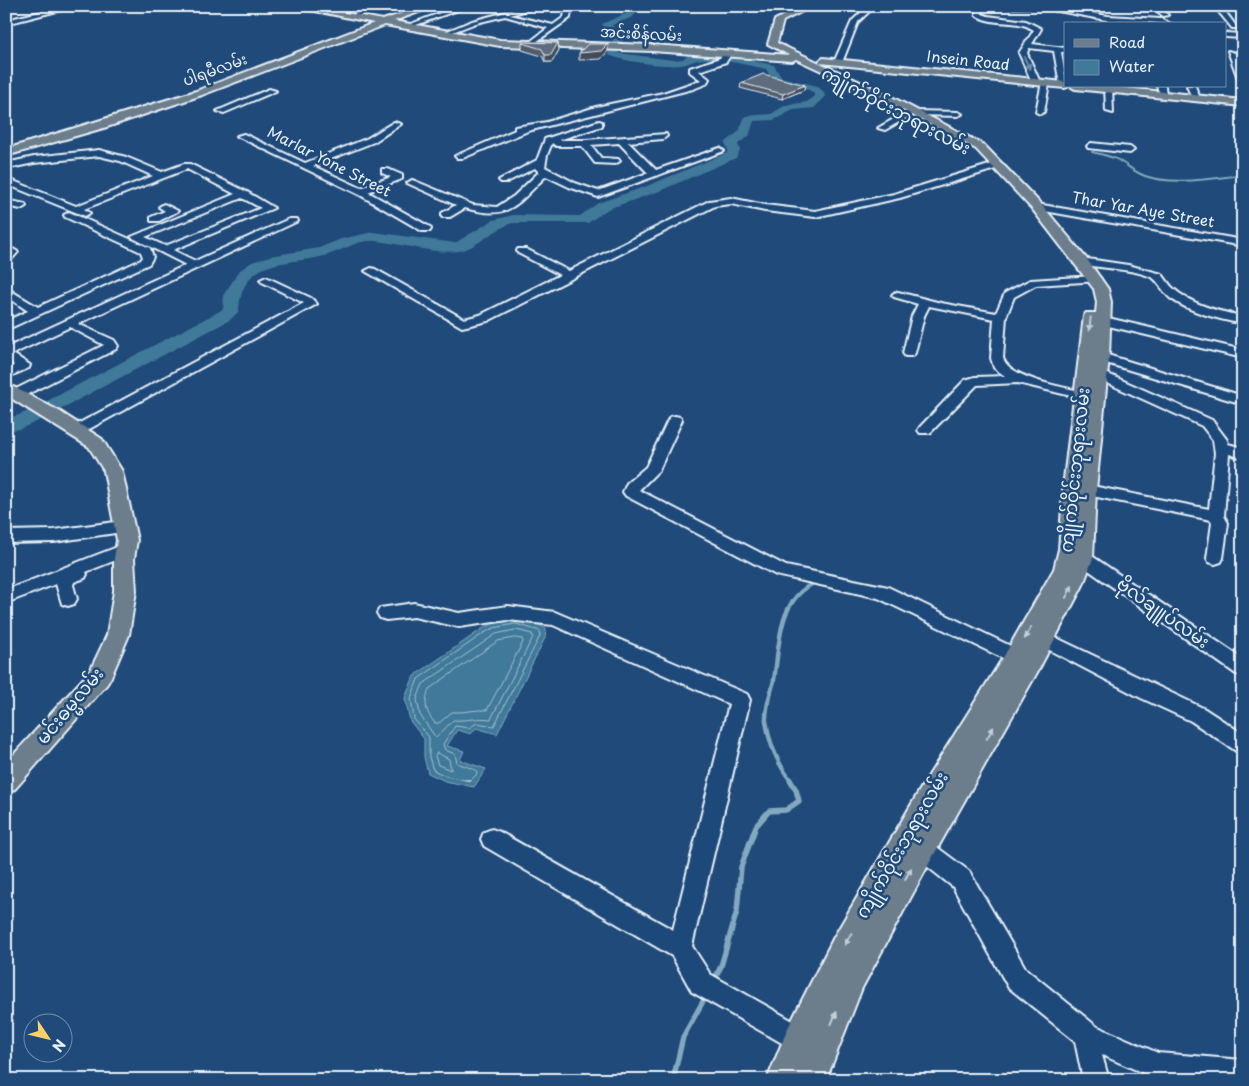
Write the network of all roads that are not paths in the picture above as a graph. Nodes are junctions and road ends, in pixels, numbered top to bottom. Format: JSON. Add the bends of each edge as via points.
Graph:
{"nodes":[{"id":1,"x":46,"y":6,"type":"edge"},
{"id":2,"x":74,"y":6,"type":"edge"},
{"id":3,"x":295,"y":6,"type":"edge"},
{"id":4,"x":383,"y":6,"type":"edge"},
{"id":5,"x":431,"y":6,"type":"edge"},
{"id":6,"x":537,"y":6,"type":"edge"},
{"id":7,"x":560,"y":6,"type":"edge"},
{"id":8,"x":616,"y":6,"type":"edge"},
{"id":9,"x":804,"y":6,"type":"edge"},
{"id":10,"x":809,"y":6,"type":"edge"},
{"id":11,"x":872,"y":6,"type":"edge"},
{"id":12,"x":978,"y":6,"type":"edge"},
{"id":13,"x":1010,"y":6,"type":"edge"},
{"id":14,"x":1037,"y":6,"type":"edge"},
{"id":15,"x":1155,"y":6,"type":"edge"},
{"id":16,"x":1217,"y":6,"type":"edge"},
{"id":17,"x":1238,"y":6,"type":"edge"},
{"id":18,"x":319,"y":7,"type":"edge"},
{"id":19,"x":464,"y":7,"type":"edge"},
{"id":20,"x":625,"y":7,"type":"edge"},
{"id":21,"x":1031,"y":7,"type":"edge"},
{"id":22,"x":60,"y":10,"type":"junction"},
{"id":23,"x":1243,"y":12,"type":"edge"},
{"id":24,"x":6,"y":14,"type":"edge"},
{"id":25,"x":356,"y":15,"type":"junction"},
{"id":26,"x":1093,"y":15,"type":"junction"},
{"id":27,"x":1165,"y":15,"type":"dead end"},
{"id":28,"x":503,"y":16,"type":"junction"},
{"id":29,"x":22,"y":18,"type":"junction"},
{"id":30,"x":1108,"y":18,"type":"junction"},
{"id":31,"x":383,"y":21,"type":"junction"},
{"id":32,"x":6,"y":22,"type":"edge"},
{"id":33,"x":1094,"y":22,"type":"edge"},
{"id":34,"x":1115,"y":22,"type":"edge"},
{"id":35,"x":1163,"y":22,"type":"edge"},
{"id":36,"x":411,"y":25,"type":"junction"},
{"id":37,"x":1033,"y":25,"type":"junction"},
{"id":38,"x":1226,"y":27,"type":"edge"},
{"id":39,"x":1234,"y":27,"type":"junction"},
{"id":40,"x":552,"y":28,"type":"junction"},
{"id":41,"x":1243,"y":28,"type":"edge"},
{"id":42,"x":448,"y":32,"type":"junction"},
{"id":43,"x":1226,"y":35,"type":"edge"},
{"id":44,"x":1243,"y":36,"type":"edge"},
{"id":45,"x":533,"y":42,"type":"junction"},
{"id":46,"x":549,"y":43,"type":"junction"},
{"id":47,"x":623,"y":45,"type":"junction"},
{"id":48,"x":767,"y":46,"type":"junction"},
{"id":49,"x":1027,"y":46,"type":"junction"},
{"id":50,"x":1056,"y":48,"type":"junction"},
{"id":51,"x":1064,"y":50,"type":"edge"},
{"id":52,"x":752,"y":52,"type":"junction"},
{"id":53,"x":1228,"y":52,"type":"edge"},
{"id":54,"x":728,"y":53,"type":"junction"},
{"id":55,"x":1242,"y":53,"type":"edge"},
{"id":56,"x":796,"y":57,"type":"junction"},
{"id":57,"x":840,"y":62,"type":"junction"},
{"id":58,"x":868,"y":66,"type":"joint"},
{"id":59,"x":1226,"y":66,"type":"edge"},
{"id":60,"x":1239,"y":67,"type":"edge"},
{"id":61,"x":834,"y":72,"type":"junction"},
{"id":62,"x":1036,"y":80,"type":"junction"},
{"id":63,"x":1243,"y":81,"type":"edge"},
{"id":64,"x":1045,"y":84,"type":"junction"},
{"id":65,"x":1064,"y":84,"type":"edge"},
{"id":66,"x":1113,"y":88,"type":"edge"},
{"id":67,"x":1135,"y":88,"type":"edge"},
{"id":68,"x":1162,"y":90,"type":"edge"},
{"id":69,"x":272,"y":91,"type":"dead end"},
{"id":70,"x":1193,"y":91,"type":"edge"},
{"id":71,"x":1243,"y":102,"type":"edge"},
{"id":72,"x":221,"y":111,"type":"dead end"},
{"id":73,"x":1040,"y":112,"type":"dead end"},
{"id":74,"x":1110,"y":112,"type":"dead end"},
{"id":75,"x":914,"y":114,"type":"junction"},
{"id":76,"x":958,"y":114,"type":"dead end"},
{"id":77,"x":397,"y":124,"type":"dead end"},
{"id":78,"x":599,"y":124,"type":"dead end"},
{"id":79,"x":525,"y":128,"type":"junction"},
{"id":80,"x":882,"y":128,"type":"dead end"},
{"id":81,"x":241,"y":136,"type":"dead end"},
{"id":82,"x":663,"y":136,"type":"dead end"},
{"id":83,"x":621,"y":140,"type":"junction"},
{"id":84,"x":548,"y":141,"type":"junction"},
{"id":85,"x":585,"y":143,"type":"junction"},
{"id":86,"x":1091,"y":146,"type":"dead end"},
{"id":87,"x":1130,"y":150,"type":"dead end"},
{"id":88,"x":720,"y":151,"type":"dead end"},
{"id":89,"x":6,"y":152,"type":"edge"},
{"id":90,"x":460,"y":156,"type":"dead end"},
{"id":91,"x":615,"y":161,"type":"dead end"},
{"id":92,"x":540,"y":162,"type":"junction"},
{"id":93,"x":6,"y":166,"type":"edge"},
{"id":94,"x":305,"y":166,"type":"junction"},
{"id":95,"x":995,"y":167,"type":"junction"},
{"id":96,"x":385,"y":171,"type":"dead end"},
{"id":97,"x":545,"y":172,"type":"junction"},
{"id":98,"x":654,"y":174,"type":"junction"},
{"id":99,"x":162,"y":176,"type":"junction"},
{"id":100,"x":504,"y":180,"type":"dead end"},
{"id":101,"x":6,"y":181,"type":"edge"},
{"id":102,"x":412,"y":183,"type":"dead end"},
{"id":103,"x":360,"y":192,"type":"junction"},
{"id":104,"x":244,"y":194,"type":"junction"},
{"id":105,"x":6,"y":203,"type":"edge"},
{"id":106,"x":465,"y":204,"type":"junction"},
{"id":107,"x":21,"y":206,"type":"dead end"},
{"id":108,"x":164,"y":207,"type":"dead end"},
{"id":109,"x":1032,"y":207,"type":"junction"},
{"id":110,"x":73,"y":212,"type":"junction"},
{"id":111,"x":446,"y":215,"type":"dead end"},
{"id":112,"x":404,"y":218,"type":"joint"},
{"id":113,"x":293,"y":221,"type":"dead end"},
{"id":114,"x":426,"y":229,"type":"dead end"},
{"id":115,"x":125,"y":232,"type":"junction"},
{"id":116,"x":136,"y":237,"type":"junction"},
{"id":117,"x":1243,"y":243,"type":"edge"},
{"id":118,"x":6,"y":248,"type":"edge"},
{"id":119,"x":164,"y":250,"type":"junction"},
{"id":120,"x":522,"y":251,"type":"dead end"},
{"id":121,"x":6,"y":259,"type":"edge"},
{"id":122,"x":196,"y":265,"type":"junction"},
{"id":123,"x":371,"y":271,"type":"dead end"},
{"id":124,"x":1086,"y":273,"type":"junction"},
{"id":125,"x":568,"y":275,"type":"junction"},
{"id":126,"x":266,"y":280,"type":"dead end"},
{"id":127,"x":6,"y":292,"type":"edge"},
{"id":128,"x":898,"y":295,"type":"dead end"},
{"id":129,"x":925,"y":302,"type":"junction"},
{"id":130,"x":38,"y":312,"type":"junction"},
{"id":131,"x":1000,"y":317,"type":"junction"},
{"id":132,"x":1243,"y":320,"type":"edge"},
{"id":133,"x":1104,"y":321,"type":"junction"},
{"id":134,"x":6,"y":326,"type":"edge"},
{"id":135,"x":76,"y":327,"type":"dead end"},
{"id":136,"x":910,"y":353,"type":"dead end"},
{"id":137,"x":1243,"y":354,"type":"edge"},
{"id":138,"x":9,"y":356,"type":"edge"},
{"id":139,"x":1095,"y":361,"type":"junction"},
{"id":140,"x":31,"y":367,"type":"dead end"},
{"id":141,"x":6,"y":374,"type":"edge"},
{"id":142,"x":50,"y":378,"type":"junction"},
{"id":143,"x":1018,"y":378,"type":"junction"},
{"id":144,"x":11,"y":391,"type":"edge"},
{"id":145,"x":1089,"y":396,"type":"junction"},
{"id":146,"x":1243,"y":400,"type":"edge"},
{"id":147,"x":675,"y":420,"type":"dead end"},
{"id":148,"x":77,"y":430,"type":"junction"},
{"id":149,"x":925,"y":430,"type":"dead end"},
{"id":150,"x":1221,"y":448,"type":"junction"},
{"id":151,"x":1243,"y":453,"type":"edge"},
{"id":152,"x":1080,"y":488,"type":"junction"},
{"id":153,"x":1216,"y":516,"type":"junction"},
{"id":154,"x":123,"y":527,"type":"junction"},
{"id":155,"x":6,"y":537,"type":"edge"},
{"id":156,"x":125,"y":554,"type":"junction"},
{"id":157,"x":1083,"y":558,"type":"junction"},
{"id":158,"x":1216,"y":558,"type":"dead end"},
{"id":159,"x":6,"y":597,"type":"edge"},
{"id":160,"x":68,"y":599,"type":"dead end"},
{"id":161,"x":386,"y":613,"type":"dead end"},
{"id":162,"x":1044,"y":639,"type":"junction"},
{"id":163,"x":1015,"y":656,"type":"junction"},
{"id":164,"x":1243,"y":669,"type":"edge"},
{"id":165,"x":1243,"y":746,"type":"edge"},
{"id":166,"x":6,"y":781,"type":"edge"},
{"id":167,"x":492,"y":839,"type":"dead end"},
{"id":168,"x":922,"y":848,"type":"junction"},
{"id":169,"x":680,"y":948,"type":"junction"},
{"id":170,"x":1087,"y":1035,"type":"junction"},
{"id":171,"x":810,"y":1045,"type":"junction"},
{"id":172,"x":1243,"y":1074,"type":"edge"},
{"id":173,"x":784,"y":1080,"type":"edge"},
{"id":174,"x":810,"y":1080,"type":"edge"},
{"id":175,"x":1096,"y":1080,"type":"edge"}],
"edges":[{"from":1,"to":22,"type":"street"},
{"from":2,"to":22,"type":"street"},
{"from":3,"to":31,"type":"main road","name":"အင်းစိန်လမ်း"},
{"from":4,"to":25,"type":"street"},
{"from":5,"to":31,"type":"main road","name":"ပါရမီလမ်း"},
{"from":6,"to":28,"type":"street"},
{"from":7,"to":40,"type":"street","via":[[568,11],[567,18]]},
{"from":8,"to":20,"type":"street"},
{"from":9,"to":48,"type":"main road","via":[[774,19]]},
{"from":10,"to":56,"type":"main road","via":[[779,20],[772,39],[772,44]]},
{"from":11,"to":57,"type":"street","via":[[855,21]]},
{"from":12,"to":37,"type":"street","via":[[979,16],[987,20]]},
{"from":13,"to":21,"type":"street"},
{"from":14,"to":21,"type":"street"},
{"from":14,"to":26,"type":"street","via":[[1067,14]]},
{"from":15,"to":27,"type":"street"},
{"from":16,"to":39,"type":"street"},
{"from":17,"to":23,"type":"street"},
{"from":18,"to":25,"type":"main road"},
{"from":19,"to":28,"type":"street"},
{"from":19,"to":36,"type":"street"},
{"from":21,"to":37,"type":"street"},
{"from":22,"to":29,"type":"street"},
{"from":24,"to":29,"type":"street"},
{"from":25,"to":31,"type":"main road"},
{"from":26,"to":30,"type":"street"},
{"from":26,"to":33,"type":"street"},
{"from":28,"to":40,"type":"street"},
{"from":28,"to":42,"type":"street"},
{"from":29,"to":32,"type":"street"},
{"from":30,"to":34,"type":"street"},
{"from":30,"to":35,"type":"street"},
{"from":31,"to":36,"type":"main road","name":"အင်းစိန်လမ်း"},
{"from":31,"to":46,"type":"main road","name":"အင်းစိန်လမ်း","via":[[484,41]]},
{"from":31,"to":89,"type":"main road","name":"ပါရမီလမ်း","via":[[200,92]]},
{"from":36,"to":42,"type":"main road","name":"အင်းစိန်လမ်း"},
{"from":37,"to":49,"type":"street","via":[[1038,29]]},
{"from":38,"to":39,"type":"street"},
{"from":39,"to":41,"type":"street"},
{"from":40,"to":45,"type":"street"},
{"from":42,"to":45,"type":"main road","name":"အင်းစိန်လမ်း"},
{"from":43,"to":44,"type":"street"},
{"from":45,"to":46,"type":"main road","name":"အင်းစိန်လမ်း"},
{"from":46,"to":47,"type":"main road","name":"အင်းစိန်လမ်း"},
{"from":47,"to":52,"type":"main road","name":"အင်းစိန်လမ်း"},
{"from":47,"to":54,"type":"main road","name":"အင်းစိန်လမ်း"},
{"from":48,"to":52,"type":"main road"},
{"from":48,"to":56,"type":"main road"},
{"from":49,"to":50,"type":"street"},
{"from":49,"to":62,"type":"street","one_way":true,"via":[[1023,52]]},
{"from":50,"to":51,"type":"street"},
{"from":50,"to":65,"type":"street"},
{"from":52,"to":56,"type":"main road","name":"အင်းစိန်လမ်း"},
{"from":53,"to":55,"type":"street"},
{"from":53,"to":60,"type":"street"},
{"from":54,"to":56,"type":"main road","name":"အင်းစိန်လမ်း"},
{"from":54,"to":79,"type":"street","via":[[723,60],[693,70],[705,80],[698,84],[669,94]]},
{"from":56,"to":57,"type":"main road","name":"အင်းစိန်လမ်း"},
{"from":56,"to":61,"type":"main road","name":"ကျိုက်ဝိုင်းဘုရားလမ်း"},
{"from":56,"to":75,"type":"main road","name":"ကျိုက်ဝိုင်းဘုရားလမ်း"},
{"from":57,"to":58,"type":"main road","name":"အင်းစိန်လမ်း"},
{"from":57,"to":61,"type":"main road"},
{"from":57,"to":62,"type":"main road"},
{"from":58,"to":64,"type":"main road","name":"Insein Road"},
{"from":59,"to":60,"type":"street"},
{"from":60,"to":63,"type":"street"},
{"from":61,"to":75,"type":"main road","name":"ကျိုက်ဝိုင်းဘုရားလမ်း"},
{"from":62,"to":65,"type":"main road"},
{"from":64,"to":65,"type":"main road","name":"Insein Road"},
{"from":64,"to":73,"type":"street"},
{"from":66,"to":67,"type":"main road"},
{"from":66,"to":71,"type":"main road"},
{"from":66,"to":74,"type":"street"},
{"from":67,"to":68,"type":"main road"},
{"from":68,"to":70,"type":"main road"},
{"from":69,"to":72,"type":"street"},
{"from":70,"to":71,"type":"main road"},
{"from":75,"to":76,"type":"street"},
{"from":75,"to":80,"type":"street"},
{"from":75,"to":95,"type":"main road","name":"ကျိုက်ဝိုင်းဘုရားလမ်း","via":[[962,142]]},
{"from":77,"to":94,"type":"street","via":[[370,140]]},
{"from":78,"to":84,"type":"street"},
{"from":79,"to":84,"type":"street"},
{"from":79,"to":90,"type":"street"},
{"from":81,"to":94,"type":"street","name":"Marlar Yone Street"},
{"from":82,"to":83,"type":"street"},
{"from":83,"to":85,"type":"street"},
{"from":83,"to":98,"type":"street"},
{"from":84,"to":85,"type":"street"},
{"from":84,"to":92,"type":"street"},
{"from":85,"to":91,"type":"street","via":[[598,160]]},
{"from":86,"to":87,"type":"street"},
{"from":88,"to":98,"type":"street"},
{"from":92,"to":97,"type":"street","via":[[540,168]]},
{"from":92,"to":100,"type":"street"},
{"from":93,"to":99,"type":"street","via":[[99,153],[123,159]]},
{"from":94,"to":103,"type":"street","name":"Marlar Yone Street"},
{"from":95,"to":109,"type":"main road","name":"ကျိုက်ဝိုင်းဘုရားလမ်း"},
{"from":95,"to":125,"type":"street","via":[[897,196],[815,214],[731,201],[713,203]]},
{"from":96,"to":103,"type":"street","via":[[399,177]]},
{"from":97,"to":98,"type":"street","via":[[598,194]]},
{"from":97,"to":106,"type":"street","via":[[501,210],[485,211]]},
{"from":99,"to":104,"type":"street","via":[[188,166]]},
{"from":99,"to":110,"type":"street"},
{"from":101,"to":110,"type":"street"},
{"from":102,"to":106,"type":"street"},
{"from":103,"to":112,"type":"street","name":"Marlar Yone Street"},
{"from":104,"to":116,"type":"street"},
{"from":104,"to":119,"type":"street","via":[[269,208]]},
{"from":105,"to":107,"type":"street"},
{"from":106,"to":111,"type":"street"},
{"from":108,"to":115,"type":"street","via":[[174,211]]},
{"from":109,"to":117,"type":"street","name":"Thar Yar Aye Street"},
{"from":109,"to":124,"type":"main road","name":"ကျိုက်ဝိုင်းဘုရားလမ်း"},
{"from":110,"to":115,"type":"street"},
{"from":110,"to":130,"type":"street","via":[[146,250],[148,257],[127,272]]},
{"from":112,"to":114,"type":"street"},
{"from":113,"to":122,"type":"street"},
{"from":115,"to":116,"type":"street"},
{"from":116,"to":119,"type":"street"},
{"from":118,"to":121,"type":"street","via":[[13,252]]},
{"from":119,"to":122,"type":"street"},
{"from":120,"to":125,"type":"street"},
{"from":122,"to":138,"type":"street"},
{"from":123,"to":125,"type":"street","via":[[462,322],[484,318]]},
{"from":124,"to":131,"type":"street","via":[[1027,285],[1008,295]]},
{"from":124,"to":132,"type":"street","via":[[1128,268],[1158,276],[1169,292],[1192,304]]},
{"from":124,"to":133,"type":"main road","name":"ကျိုက်ဝိုင်းဘုရားလမ်း","via":[[1101,289]]},
{"from":124,"to":139,"type":"main road","name":"ကျိုက်ဝိုင်းဘုရားလမ်း","one_way":true},
{"from":126,"to":148,"type":"street","via":[[311,304]]},
{"from":127,"to":130,"type":"street"},
{"from":128,"to":129,"type":"street"},
{"from":129,"to":131,"type":"street"},
{"from":129,"to":136,"type":"street","via":[[918,316]]},
{"from":130,"to":134,"type":"street"},
{"from":131,"to":143,"type":"street","via":[[996,358]]},
{"from":133,"to":137,"type":"street"},
{"from":133,"to":139,"type":"main road","name":"ကျိုက်ဝိုင်းဘုရားလမ်း"},
{"from":135,"to":142,"type":"street","via":[[112,346]]},
{"from":138,"to":141,"type":"street","via":[[24,365]]},
{"from":139,"to":145,"type":"main road","name":"ကျိုက်ဝိုင်းဘုရားလမ်း"},
{"from":139,"to":146,"type":"street"},
{"from":139,"to":150,"type":"street","via":[[1207,424],[1220,440]]},
{"from":140,"to":142,"type":"street"},
{"from":142,"to":144,"type":"street"},
{"from":143,"to":145,"type":"street"},
{"from":143,"to":149,"type":"street","via":[[970,384]]},
{"from":144,"to":148,"type":"main road","name":"မင်းဓမ္မလမ်း"},
{"from":145,"to":152,"type":"main road","name":"ကျိုက်ဝိုင်းဘုရားလမ်း"},
{"from":147,"to":163,"type":"street","via":[[652,470],[632,487],[631,492],[782,571],[882,592]]},
{"from":148,"to":154,"type":"main road","name":"မင်းဓမ္မလမ်း","via":[[96,443],[113,471]]},
{"from":150,"to":151,"type":"street"},
{"from":150,"to":153,"type":"street"},
{"from":152,"to":153,"type":"street"},
{"from":152,"to":157,"type":"main road","name":"ကျိုက်ဝိုင်းဘုရားလမ်း"},
{"from":152,"to":163,"type":"main road","name":"ကျိုက်ဝိုင်းဘုရားလမ်း","one_way":true,"via":[[1064,569]]},
{"from":153,"to":158,"type":"street","via":[[1220,523]]},
{"from":154,"to":155,"type":"street","via":[[54,536]]},
{"from":154,"to":156,"type":"main road","name":"မင်းဓမ္မလမ်း","via":[[127,540]]},
{"from":156,"to":159,"type":"street"},
{"from":156,"to":160,"type":"street","via":[[67,578],[64,585]]},
{"from":156,"to":166,"type":"main road","name":"မင်းဓမ္မလမ်း","via":[[125,591],[118,635],[99,677]]},
{"from":162,"to":157,"type":"main road","name":"ကျိုက်ဝိုင်းဘုရားလမ်း","one_way":true,"via":[[1073,585]]},
{"from":157,"to":164,"type":"street","name":"ဗိုလ်ချူပ်လမ်း"},
{"from":161,"to":169,"type":"street","via":[[414,610],[459,620],[508,613],[555,619],[740,700]]},
{"from":162,"to":165,"type":"street","via":[[1198,715]]},
{"from":168,"to":162,"type":"main road","name":"ကျိုက်ဝိုင်းဘုရားလမ်း","one_way":true},
{"from":163,"to":171,"type":"main road","name":"ကျိုက်ဝိုင်းဘုရားလမ်း","one_way":true,"via":[[844,947]]},
{"from":167,"to":169,"type":"street"},
{"from":168,"to":170,"type":"street","via":[[961,879],[1018,978]]},
{"from":171,"to":168,"type":"main road","name":"ကျိုက်ဝိုင်းဘုရားလမ်း","one_way":true,"via":[[851,978]]},
{"from":169,"to":171,"type":"street","via":[[701,983]]},
{"from":170,"to":172,"type":"street","via":[[1157,1066]]},
{"from":170,"to":175,"type":"street"},
{"from":171,"to":173,"type":"main road","name":"ကျိုက်ဝိုင်းဘုရားလမ်း"},
{"from":171,"to":174,"type":"main road","name":"ကျိုက်ဝိုင်းဘုရားလမ်း"}]}
